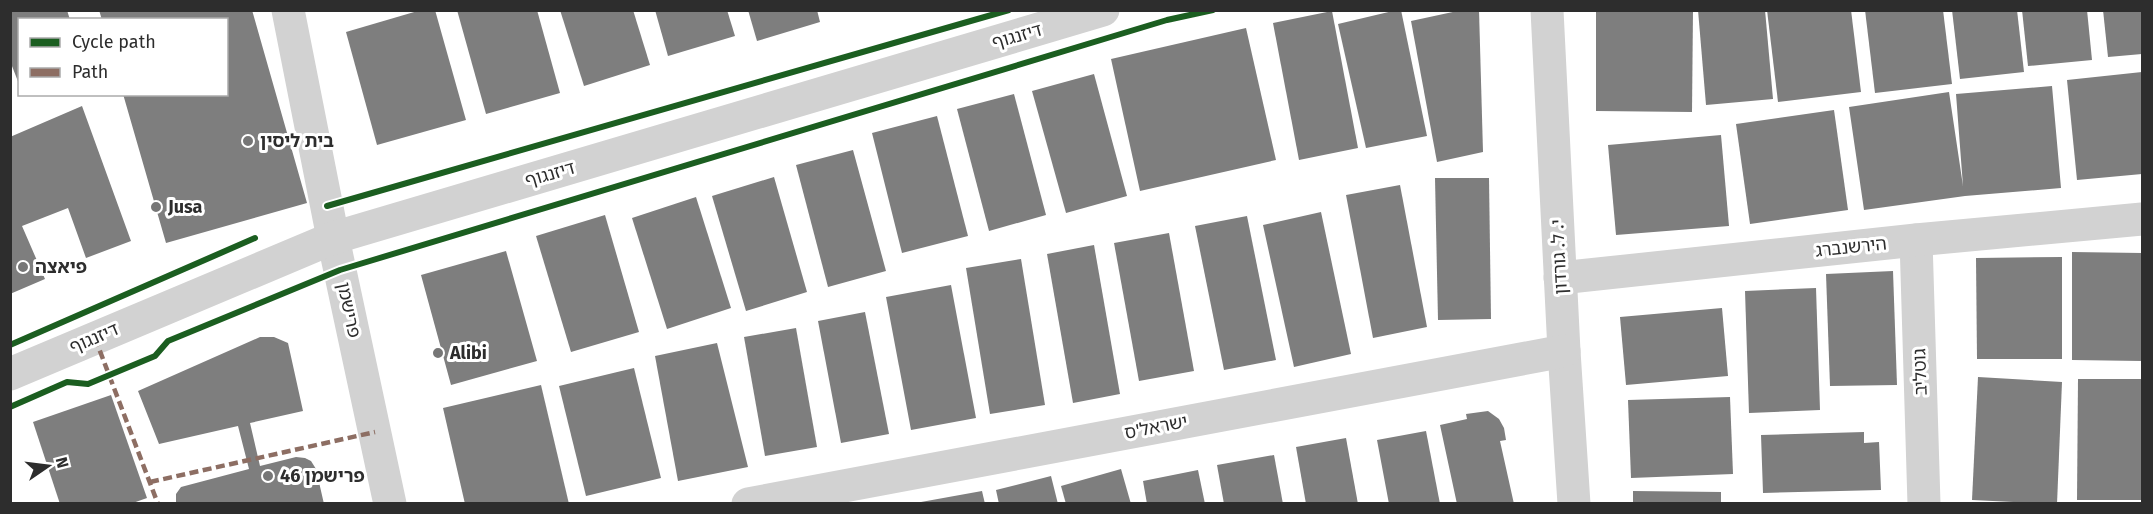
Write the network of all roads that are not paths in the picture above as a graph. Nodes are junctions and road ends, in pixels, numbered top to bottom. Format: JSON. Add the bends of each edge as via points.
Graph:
{"nodes":[{"id":1,"x":288,"y":10,"type":"edge"},
{"id":2,"x":1104,"y":10,"type":"edge"},
{"id":3,"x":1547,"y":10,"type":"edge"},
{"id":4,"x":2142,"y":219,"type":"edge"},
{"id":5,"x":333,"y":237,"type":"junction"},
{"id":6,"x":1916,"y":240,"type":"junction"},
{"id":7,"x":1560,"y":279,"type":"junction"},
{"id":8,"x":1564,"y":351,"type":"junction"},
{"id":9,"x":10,"y":374,"type":"edge"},
{"id":10,"x":390,"y":504,"type":"edge"},
{"id":11,"x":748,"y":504,"type":"edge"},
{"id":12,"x":1574,"y":504,"type":"edge"},
{"id":13,"x":1924,"y":504,"type":"edge"}],
"edges":[{"from":1,"to":5,"type":"street","name":"פרישמן"},
{"from":2,"to":5,"type":"street","name":"דיזנגוף"},
{"from":3,"to":7,"type":"street","name":"י. ל. גורדון"},
{"from":4,"to":6,"type":"street","name":"הירשנברג"},
{"from":5,"to":9,"type":"street","name":"דיזנגוף"},
{"from":5,"to":10,"type":"street","name":"פרישמן"},
{"from":6,"to":7,"type":"street","name":"הירשנברג"},
{"from":6,"to":13,"type":"street","name":"גוטליב"},
{"from":7,"to":8,"type":"street","name":"י. ל. גורדון"},
{"from":8,"to":11,"type":"street","name":"ישראל'ס"},
{"from":8,"to":12,"type":"street","name":"י. ל. גורדון"}]}
